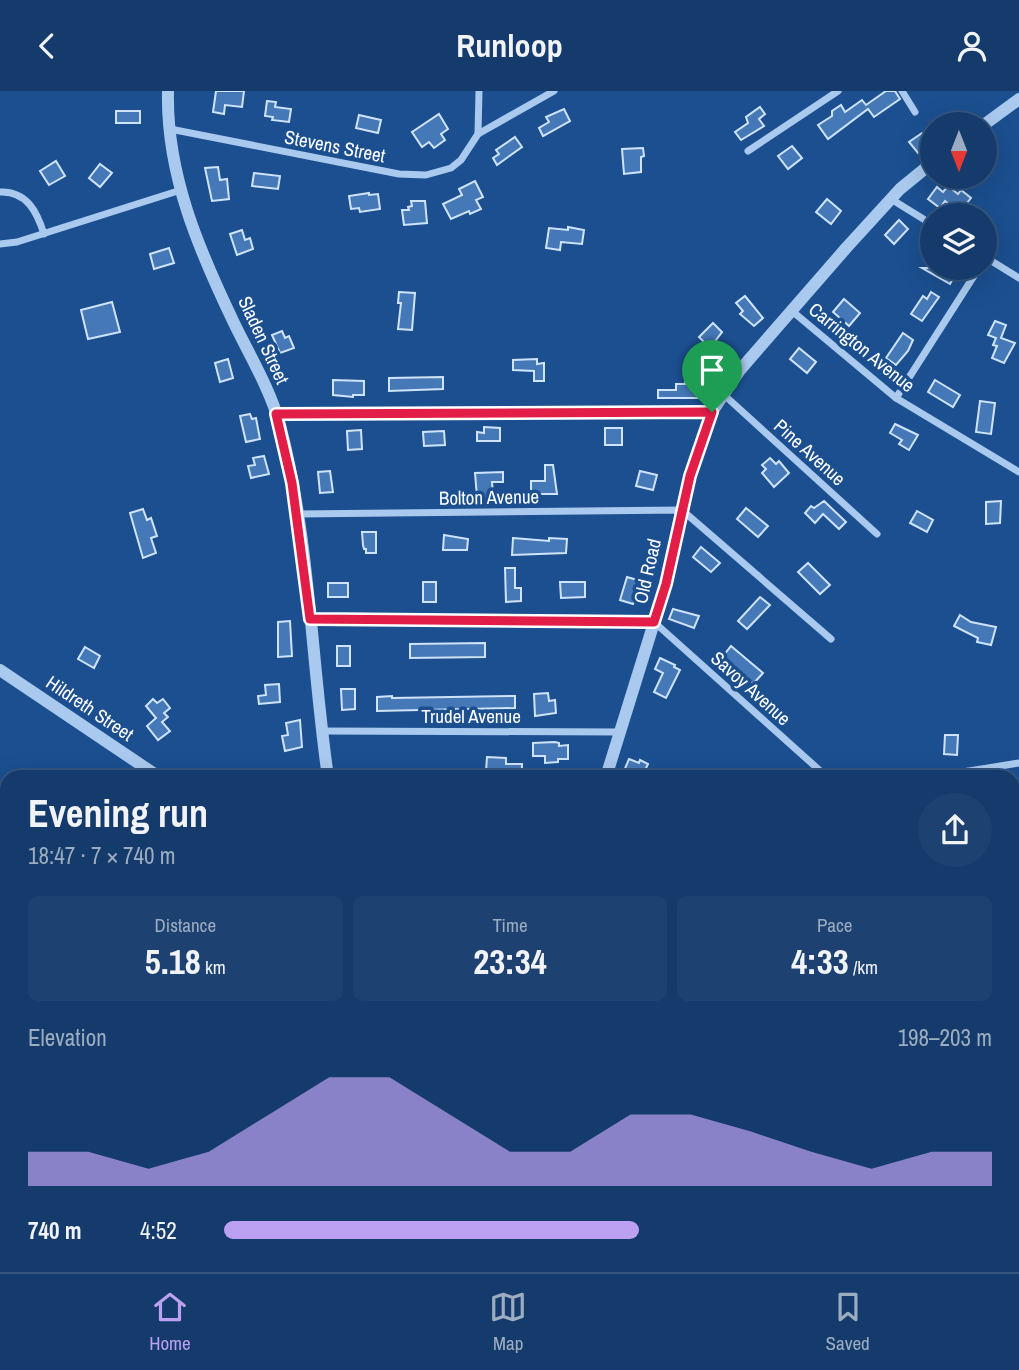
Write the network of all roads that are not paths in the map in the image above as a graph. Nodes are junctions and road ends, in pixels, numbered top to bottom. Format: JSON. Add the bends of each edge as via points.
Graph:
{"nodes":[{"id":1,"x":168,"y":91,"type":"edge"},
{"id":2,"x":479,"y":91,"type":"edge"},
{"id":3,"x":554,"y":91,"type":"edge"},
{"id":4,"x":838,"y":91,"type":"edge"},
{"id":5,"x":902,"y":91,"type":"edge"},
{"id":6,"x":1019,"y":99,"type":"edge"},
{"id":7,"x":915,"y":112,"type":"dead end"},
{"id":8,"x":998,"y":114,"type":"edge"},
{"id":9,"x":169,"y":129,"type":"junction"},
{"id":10,"x":478,"y":134,"type":"junction"},
{"id":11,"x":748,"y":151,"type":"dead end"},
{"id":12,"x":920,"y":173,"type":"edge"},
{"id":13,"x":181,"y":190,"type":"junction"},
{"id":14,"x":0,"y":192,"type":"edge"},
{"id":15,"x":891,"y":199,"type":"junction"},
{"id":16,"x":920,"y":217,"type":"edge"},
{"id":17,"x":44,"y":234,"type":"junction"},
{"id":18,"x":0,"y":244,"type":"edge"},
{"id":19,"x":997,"y":265,"type":"edge"},
{"id":20,"x":1019,"y":278,"type":"edge"},
{"id":21,"x":971,"y":280,"type":"edge"},
{"id":22,"x":792,"y":311,"type":"junction"},
{"id":23,"x":723,"y":394,"type":"junction"},
{"id":24,"x":896,"y":398,"type":"junction"},
{"id":25,"x":712,"y":412,"type":"junction"},
{"id":26,"x":276,"y":414,"type":"junction"},
{"id":27,"x":1019,"y":473,"type":"edge"},
{"id":28,"x":682,"y":510,"type":"junction"},
{"id":29,"x":298,"y":514,"type":"junction"},
{"id":30,"x":877,"y":534,"type":"dead end"},
{"id":31,"x":310,"y":619,"type":"junction"},
{"id":32,"x":654,"y":622,"type":"junction"},
{"id":33,"x":831,"y":639,"type":"dead end"},
{"id":34,"x":0,"y":670,"type":"edge"},
{"id":35,"x":322,"y":731,"type":"junction"},
{"id":36,"x":620,"y":732,"type":"junction"},
{"id":37,"x":1019,"y":763,"type":"edge"},
{"id":38,"x":149,"y":770,"type":"edge"},
{"id":39,"x":327,"y":770,"type":"edge"},
{"id":40,"x":608,"y":770,"type":"edge"},
{"id":41,"x":819,"y":770,"type":"edge"},
{"id":42,"x":988,"y":770,"type":"edge"}],
"edges":[{"from":1,"to":9,"type":"street","name":"Sladen Street"},
{"from":2,"to":10,"type":"street"},
{"from":3,"to":10,"type":"street"},
{"from":4,"to":11,"type":"street"},
{"from":5,"to":7,"type":"street"},
{"from":6,"to":8,"type":"street"},
{"from":9,"to":10,"type":"street","name":"Stevens Street","via":[[412,176],[452,168]]},
{"from":9,"to":13,"type":"street","name":"Sladen Street"},
{"from":12,"to":15,"type":"street","name":"Old Road"},
{"from":13,"to":17,"type":"street"},
{"from":13,"to":26,"type":"street","name":"Sladen Street","via":[[211,272]]},
{"from":14,"to":17,"type":"street","via":[[14,194],[31,205]]},
{"from":15,"to":16,"type":"street"},
{"from":15,"to":22,"type":"street","name":"Old Road"},
{"from":17,"to":18,"type":"street"},
{"from":19,"to":20,"type":"street"},
{"from":21,"to":24,"type":"street"},
{"from":22,"to":23,"type":"street","name":"Old Road"},
{"from":22,"to":24,"type":"street","name":"Carrington Avenue"},
{"from":23,"to":25,"type":"street","name":"Old Road"},
{"from":23,"to":30,"type":"street","name":"Pine Avenue"},
{"from":24,"to":27,"type":"street","name":"Carrington Avenue"},
{"from":25,"to":26,"type":"street"},
{"from":25,"to":28,"type":"street","name":"Old Road"},
{"from":26,"to":29,"type":"street","name":"Sladen Street"},
{"from":28,"to":29,"type":"street","name":"Bolton Avenue"},
{"from":28,"to":32,"type":"street","name":"Old Road"},
{"from":28,"to":33,"type":"street"},
{"from":29,"to":31,"type":"street","name":"Sladen Street"},
{"from":31,"to":32,"type":"street"},
{"from":31,"to":35,"type":"street","name":"Sladen Street"},
{"from":32,"to":36,"type":"street","name":"Old Road"},
{"from":32,"to":41,"type":"street","name":"Savoy Avenue"},
{"from":34,"to":38,"type":"street","name":"Hildreth Street"},
{"from":35,"to":36,"type":"street","name":"Trudel Avenue"},
{"from":35,"to":39,"type":"street","name":"Sladen Street"},
{"from":36,"to":40,"type":"street","name":"Old Road"},
{"from":37,"to":42,"type":"street"}]}
